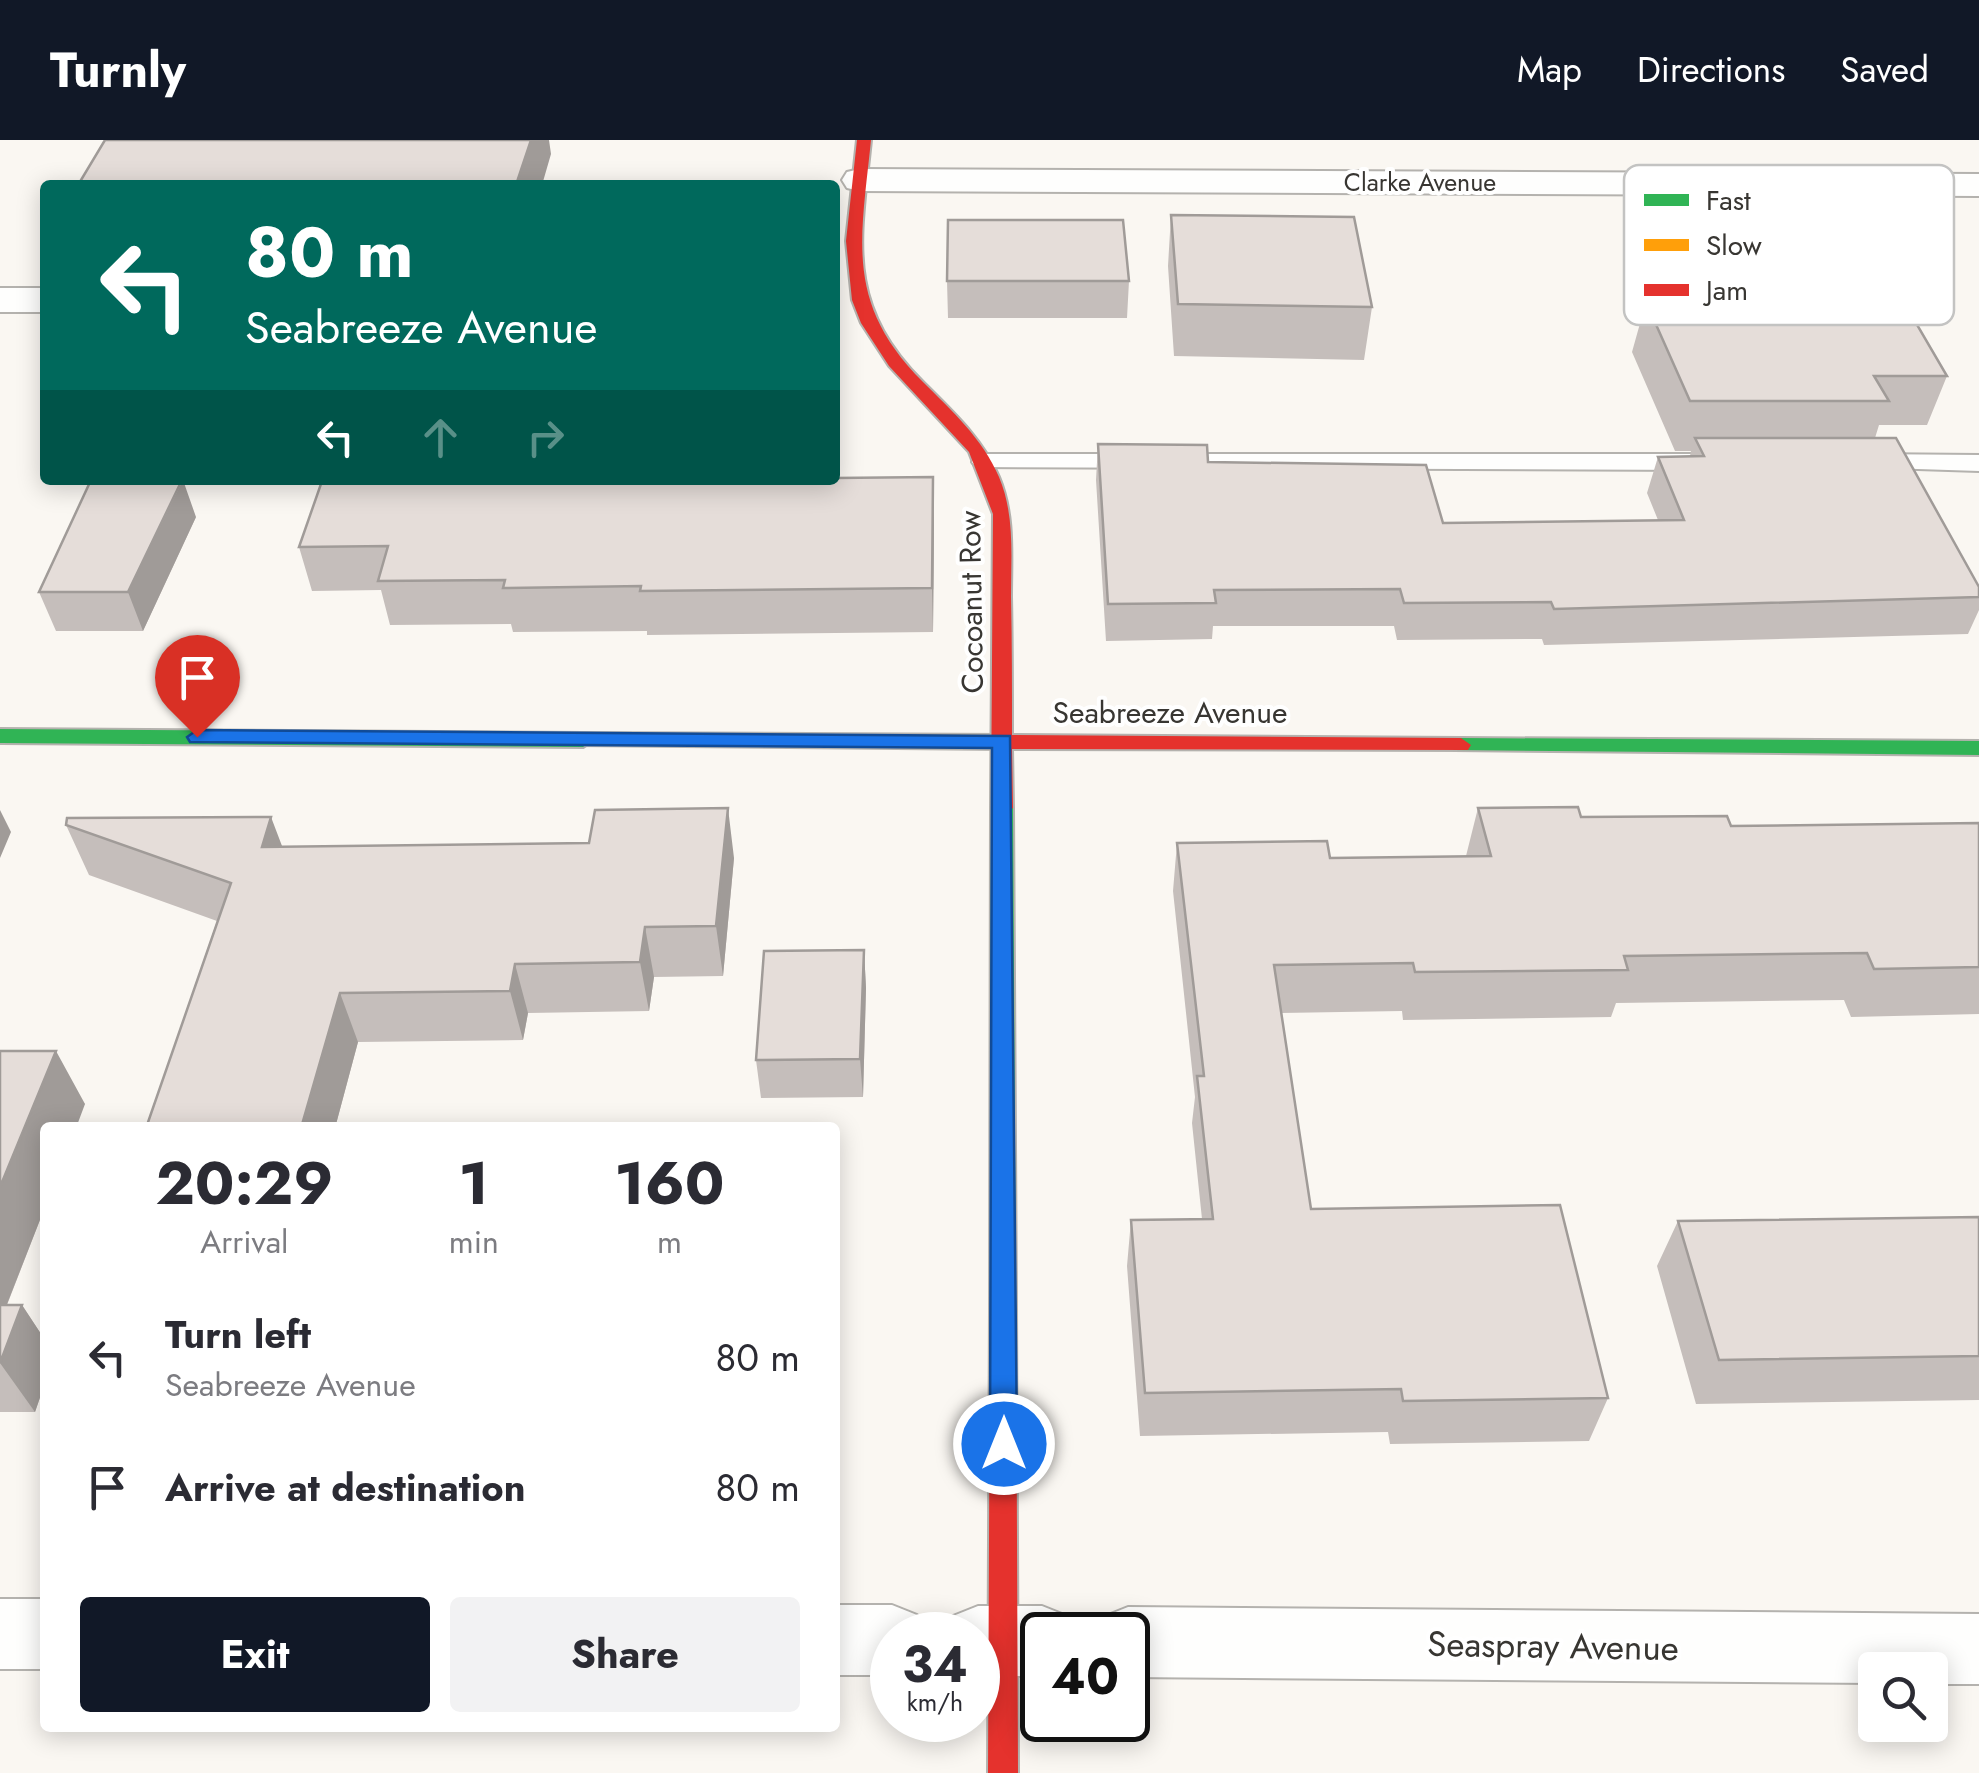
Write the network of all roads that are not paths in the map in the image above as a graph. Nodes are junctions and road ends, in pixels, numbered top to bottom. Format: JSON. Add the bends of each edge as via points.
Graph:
{"nodes":[{"id":1,"x":864,"y":140,"type":"edge"},
{"id":2,"x":860,"y":180,"type":"junction"},
{"id":3,"x":1624,"y":183,"type":"edge"},
{"id":4,"x":1954,"y":185,"type":"edge"},
{"id":5,"x":1979,"y":185,"type":"edge"},
{"id":6,"x":845,"y":275,"type":"edge"},
{"id":7,"x":0,"y":300,"type":"edge"},
{"id":8,"x":40,"y":300,"type":"edge"},
{"id":9,"x":986,"y":462,"type":"junction"},
{"id":10,"x":1722,"y":462,"type":"edge"},
{"id":11,"x":1841,"y":462,"type":"edge"},
{"id":12,"x":1979,"y":462,"type":"edge"},
{"id":13,"x":0,"y":736,"type":"edge"},
{"id":14,"x":1002,"y":741,"type":"junction"},
{"id":15,"x":1979,"y":748,"type":"edge"},
{"id":16,"x":0,"y":1634,"type":"edge"},
{"id":17,"x":40,"y":1634,"type":"edge"},
{"id":18,"x":840,"y":1640,"type":"edge"},
{"id":19,"x":870,"y":1640,"type":"edge"},
{"id":20,"x":1008,"y":1641,"type":"edge"},
{"id":21,"x":1150,"y":1642,"type":"edge"},
{"id":22,"x":1979,"y":1650,"type":"edge"},
{"id":23,"x":1003,"y":1773,"type":"edge"}],
"edges":[{"from":1,"to":2,"type":"street","name":"Cocoanut Row"},
{"from":2,"to":3,"type":"street","name":"Clarke Avenue"},
{"from":2,"to":6,"type":"street","name":"Cocoanut Row"},
{"from":4,"to":5,"type":"street","name":"Clarke Avenue"},
{"from":6,"to":9,"type":"street","name":"Cocoanut Row","via":[[874,335]]},
{"from":7,"to":8,"type":"street"},
{"from":9,"to":10,"type":"lane"},
{"from":9,"to":14,"type":"street","name":"Cocoanut Row","via":[[1002,514]]},
{"from":11,"to":12,"type":"lane"},
{"from":13,"to":14,"type":"street","name":"Seabreeze Avenue"},
{"from":14,"to":15,"type":"street","name":"Seabreeze Avenue"},
{"from":14,"to":20,"type":"street","name":"Cocoanut Row"},
{"from":16,"to":17,"type":"street"},
{"from":18,"to":19,"type":"street"},
{"from":20,"to":23,"type":"street","name":"Cocoanut Row"},
{"from":21,"to":22,"type":"street","name":"Seaspray Avenue"}]}
